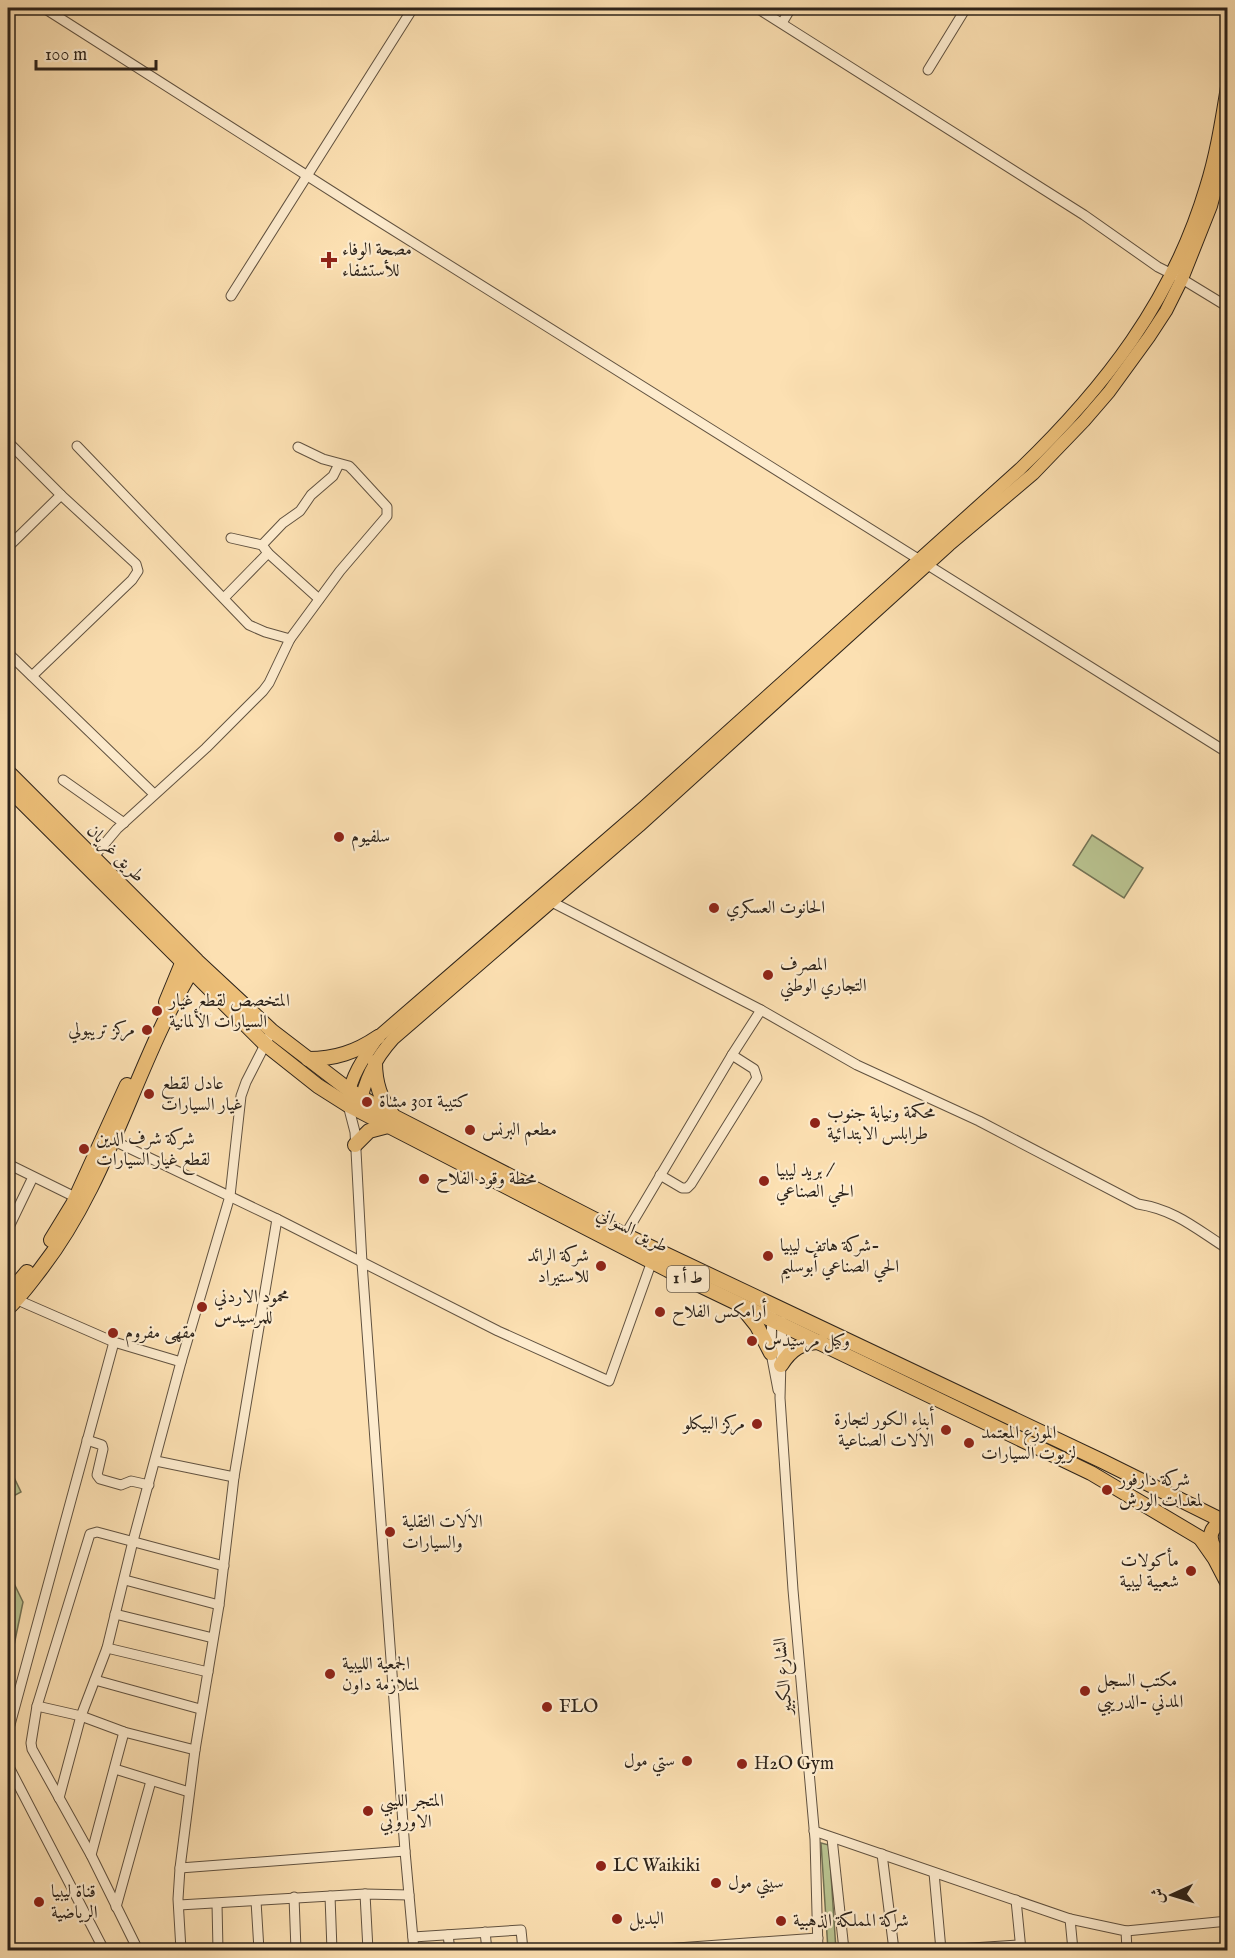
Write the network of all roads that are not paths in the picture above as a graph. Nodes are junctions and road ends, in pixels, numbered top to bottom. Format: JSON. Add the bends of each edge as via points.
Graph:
{"nodes":[{"id":1,"x":44,"y":8,"type":"edge"},
{"id":2,"x":413,"y":8,"type":"edge"},
{"id":3,"x":757,"y":8,"type":"edge"},
{"id":4,"x":791,"y":8,"type":"edge"},
{"id":5,"x":966,"y":8,"type":"edge"},
{"id":6,"x":782,"y":23,"type":"junction"},
{"id":7,"x":928,"y":70,"type":"dead end"},
{"id":8,"x":1227,"y":81,"type":"edge"},
{"id":9,"x":1227,"y":141,"type":"edge"},
{"id":10,"x":307,"y":174,"type":"junction"},
{"id":11,"x":1177,"y":276,"type":"junction"},
{"id":12,"x":231,"y":296,"type":"dead end"},
{"id":13,"x":1227,"y":308,"type":"edge"},
{"id":14,"x":8,"y":442,"type":"edge"},
{"id":15,"x":77,"y":446,"type":"dead end"},
{"id":16,"x":298,"y":447,"type":"dead end"},
{"id":17,"x":339,"y":464,"type":"junction"},
{"id":18,"x":61,"y":495,"type":"junction"},
{"id":19,"x":231,"y":538,"type":"dead end"},
{"id":20,"x":8,"y":547,"type":"edge"},
{"id":21,"x":265,"y":549,"type":"junction"},
{"id":22,"x":923,"y":562,"type":"junction"},
{"id":23,"x":224,"y":598,"type":"junction"},
{"id":24,"x":319,"y":599,"type":"junction"},
{"id":25,"x":290,"y":639,"type":"junction"},
{"id":26,"x":8,"y":653,"type":"edge"},
{"id":27,"x":32,"y":676,"type":"junction"},
{"id":28,"x":1227,"y":752,"type":"edge"},
{"id":29,"x":8,"y":772,"type":"edge"},
{"id":30,"x":63,"y":780,"type":"dead end"},
{"id":31,"x":8,"y":788,"type":"edge"},
{"id":32,"x":154,"y":794,"type":"junction"},
{"id":33,"x":124,"y":823,"type":"junction"},
{"id":34,"x":90,"y":862,"type":"junction"},
{"id":35,"x":540,"y":897,"type":"junction"},
{"id":36,"x":552,"y":902,"type":"junction"},
{"id":37,"x":189,"y":962,"type":"junction"},
{"id":38,"x":761,"y":1010,"type":"junction"},
{"id":39,"x":273,"y":1031,"type":"junction"},
{"id":40,"x":378,"y":1037,"type":"junction"},
{"id":41,"x":265,"y":1044,"type":"junction"},
{"id":42,"x":732,"y":1055,"type":"junction"},
{"id":43,"x":308,"y":1059,"type":"junction"},
{"id":44,"x":375,"y":1062,"type":"junction"},
{"id":45,"x":355,"y":1093,"type":"junction"},
{"id":46,"x":353,"y":1108,"type":"junction"},
{"id":47,"x":391,"y":1122,"type":"junction"},
{"id":48,"x":108,"y":1138,"type":"junction"},
{"id":49,"x":355,"y":1138,"type":"junction"},
{"id":50,"x":8,"y":1164,"type":"edge"},
{"id":51,"x":660,"y":1175,"type":"junction"},
{"id":52,"x":33,"y":1177,"type":"junction"},
{"id":53,"x":230,"y":1196,"type":"junction"},
{"id":54,"x":75,"y":1197,"type":"junction"},
{"id":55,"x":277,"y":1219,"type":"junction"},
{"id":56,"x":8,"y":1229,"type":"edge"},
{"id":57,"x":626,"y":1235,"type":"junction"},
{"id":58,"x":1227,"y":1249,"type":"edge"},
{"id":59,"x":652,"y":1261,"type":"junction"},
{"id":60,"x":362,"y":1263,"type":"junction"},
{"id":61,"x":10,"y":1300,"type":"edge"},
{"id":62,"x":738,"y":1302,"type":"junction"},
{"id":63,"x":777,"y":1315,"type":"junction"},
{"id":64,"x":114,"y":1342,"type":"junction"},
{"id":65,"x":822,"y":1342,"type":"junction"},
{"id":66,"x":771,"y":1353,"type":"junction"},
{"id":67,"x":181,"y":1362,"type":"junction"},
{"id":68,"x":781,"y":1365,"type":"junction"},
{"id":69,"x":780,"y":1398,"type":"junction"},
{"id":70,"x":1227,"y":1416,"type":"edge"},
{"id":71,"x":1227,"y":1427,"type":"edge"},
{"id":72,"x":87,"y":1440,"type":"junction"},
{"id":73,"x":156,"y":1461,"type":"junction"},
{"id":74,"x":234,"y":1477,"type":"junction"},
{"id":75,"x":149,"y":1485,"type":"junction"},
{"id":76,"x":1225,"y":1521,"type":"edge"},
{"id":77,"x":133,"y":1541,"type":"junction"},
{"id":78,"x":1206,"y":1541,"type":"junction"},
{"id":79,"x":1227,"y":1553,"type":"edge"},
{"id":80,"x":224,"y":1566,"type":"junction"},
{"id":81,"x":125,"y":1580,"type":"junction"},
{"id":82,"x":1227,"y":1584,"type":"edge"},
{"id":83,"x":219,"y":1605,"type":"junction"},
{"id":84,"x":115,"y":1614,"type":"junction"},
{"id":85,"x":213,"y":1638,"type":"junction"},
{"id":86,"x":107,"y":1648,"type":"junction"},
{"id":87,"x":208,"y":1672,"type":"junction"},
{"id":88,"x":95,"y":1680,"type":"junction"},
{"id":89,"x":37,"y":1706,"type":"junction"},
{"id":90,"x":200,"y":1708,"type":"junction"},
{"id":91,"x":81,"y":1716,"type":"junction"},
{"id":92,"x":8,"y":1732,"type":"edge"},
{"id":93,"x":124,"y":1732,"type":"junction"},
{"id":94,"x":195,"y":1750,"type":"junction"},
{"id":95,"x":8,"y":1765,"type":"edge"},
{"id":96,"x":115,"y":1769,"type":"junction"},
{"id":97,"x":151,"y":1781,"type":"junction"},
{"id":98,"x":189,"y":1792,"type":"junction"},
{"id":99,"x":59,"y":1798,"type":"junction"},
{"id":100,"x":814,"y":1831,"type":"junction"},
{"id":101,"x":832,"y":1838,"type":"junction"},
{"id":102,"x":405,"y":1851,"type":"junction"},
{"id":103,"x":882,"y":1854,"type":"junction"},
{"id":104,"x":91,"y":1855,"type":"junction"},
{"id":105,"x":180,"y":1868,"type":"junction"},
{"id":106,"x":934,"y":1873,"type":"junction"},
{"id":107,"x":365,"y":1894,"type":"junction"},
{"id":108,"x":409,"y":1895,"type":"junction"},
{"id":109,"x":330,"y":1896,"type":"junction"},
{"id":110,"x":294,"y":1898,"type":"junction"},
{"id":111,"x":1016,"y":1900,"type":"junction"},
{"id":112,"x":256,"y":1901,"type":"junction"},
{"id":113,"x":217,"y":1904,"type":"junction"},
{"id":114,"x":179,"y":1905,"type":"junction"},
{"id":115,"x":116,"y":1907,"type":"junction"},
{"id":116,"x":1070,"y":1919,"type":"junction"},
{"id":117,"x":1227,"y":1921,"type":"edge"},
{"id":118,"x":1126,"y":1931,"type":"junction"},
{"id":119,"x":485,"y":1932,"type":"junction"},
{"id":120,"x":448,"y":1935,"type":"junction"},
{"id":121,"x":413,"y":1938,"type":"junction"},
{"id":122,"x":818,"y":1938,"type":"junction"},
{"id":123,"x":768,"y":1946,"type":"edge"},
{"id":124,"x":736,"y":1947,"type":"edge"},
{"id":125,"x":1020,"y":1948,"type":"edge"},
{"id":126,"x":104,"y":1950,"type":"edge"},
{"id":127,"x":138,"y":1950,"type":"edge"},
{"id":128,"x":181,"y":1950,"type":"edge"},
{"id":129,"x":218,"y":1950,"type":"edge"},
{"id":130,"x":259,"y":1950,"type":"edge"},
{"id":131,"x":296,"y":1950,"type":"edge"},
{"id":132,"x":332,"y":1950,"type":"edge"},
{"id":133,"x":368,"y":1950,"type":"edge"},
{"id":134,"x":414,"y":1950,"type":"edge"},
{"id":135,"x":450,"y":1950,"type":"edge"},
{"id":136,"x":487,"y":1950,"type":"edge"},
{"id":137,"x":523,"y":1950,"type":"edge"},
{"id":138,"x":649,"y":1950,"type":"edge"},
{"id":139,"x":665,"y":1950,"type":"edge"},
{"id":140,"x":818,"y":1950,"type":"edge"},
{"id":141,"x":844,"y":1950,"type":"edge"},
{"id":142,"x":894,"y":1950,"type":"edge"},
{"id":143,"x":941,"y":1950,"type":"edge"},
{"id":144,"x":1073,"y":1950,"type":"edge"},
{"id":145,"x":1127,"y":1950,"type":"edge"}],
"edges":[{"from":1,"to":10,"type":"street"},
{"from":2,"to":10,"type":"street"},
{"from":3,"to":6,"type":"street"},
{"from":4,"to":6,"type":"street"},
{"from":5,"to":7,"type":"street"},
{"from":6,"to":11,"type":"street"},
{"from":8,"to":11,"type":"main road","via":[[1207,185]]},
{"from":9,"to":11,"type":"main road","via":[[1211,206]]},
{"from":10,"to":12,"type":"street"},
{"from":10,"to":22,"type":"street"},
{"from":11,"to":13,"type":"street"},
{"from":11,"to":22,"type":"main road","via":[[1166,311],[1084,421],[1033,474]]},
{"from":14,"to":18,"type":"street"},
{"from":15,"to":23,"type":"street"},
{"from":16,"to":17,"type":"street"},
{"from":17,"to":21,"type":"street","via":[[333,476],[284,523]]},
{"from":17,"to":24,"type":"street","via":[[353,470],[389,512]]},
{"from":18,"to":20,"type":"street"},
{"from":18,"to":27,"type":"street","via":[[136,564],[138,571]]},
{"from":19,"to":21,"type":"street"},
{"from":21,"to":23,"type":"street"},
{"from":21,"to":24,"type":"street"},
{"from":22,"to":28,"type":"street"},
{"from":22,"to":35,"type":"main road"},
{"from":22,"to":36,"type":"main road"},
{"from":23,"to":25,"type":"street","via":[[249,625]]},
{"from":24,"to":25,"type":"street"},
{"from":25,"to":32,"type":"street","via":[[263,691]]},
{"from":26,"to":27,"type":"street"},
{"from":27,"to":32,"type":"street"},
{"from":29,"to":34,"type":"highway","name":"طريق غريان"},
{"from":30,"to":33,"type":"street"},
{"from":31,"to":34,"type":"highway","name":"طريق غريان"},
{"from":32,"to":33,"type":"street"},
{"from":33,"to":34,"type":"street"},
{"from":34,"to":37,"type":"highway","name":"طريق غريان"},
{"from":35,"to":36,"type":"street"},
{"from":35,"to":40,"type":"main road"},
{"from":36,"to":38,"type":"street"},
{"from":36,"to":44,"type":"main road","via":[[393,1039]]},
{"from":37,"to":39,"type":"highway","name":"طريق السواني"},
{"from":37,"to":41,"type":"highway","name":"طريق السواني","number":"ط أ 1"},
{"from":37,"to":48,"type":"highway","via":[[167,999]]},
{"from":38,"to":42,"type":"street"},
{"from":38,"to":58,"type":"street","via":[[857,1065],[979,1122],[1138,1204],[1159,1207],[1200,1228]]},
{"from":39,"to":41,"type":"street"},
{"from":39,"to":43,"type":"highway","name":"طريق السواني"},
{"from":40,"to":43,"type":"highway","via":[[345,1054]]},
{"from":40,"to":45,"type":"main road","via":[[361,1061]]},
{"from":41,"to":46,"type":"highway","name":"طريق السواني","number":"ط أ 1"},
{"from":41,"to":53,"type":"street","via":[[241,1096]]},
{"from":42,"to":51,"type":"street"},
{"from":42,"to":51,"type":"street","via":[[754,1069],[757,1078],[687,1188]]},
{"from":43,"to":45,"type":"highway","name":"طريق السواني"},
{"from":44,"to":45,"type":"main road"},
{"from":44,"to":47,"type":"highway","via":[[381,1097]]},
{"from":45,"to":46,"type":"main road"},
{"from":45,"to":47,"type":"highway","name":"طريق السواني"},
{"from":46,"to":47,"type":"highway","name":"طريق السواني","number":"ط أ 1"},
{"from":46,"to":49,"type":"street"},
{"from":47,"to":49,"type":"highway"},
{"from":47,"to":57,"type":"highway","name":"طريق السواني"},
{"from":47,"to":59,"type":"highway","name":"طريق السواني","number":"ط أ 1"},
{"from":48,"to":53,"type":"street"},
{"from":48,"to":54,"type":"highway"},
{"from":48,"to":61,"type":"highway","via":[[71,1226],[51,1256]]},
{"from":49,"to":60,"type":"street"},
{"from":50,"to":52,"type":"street"},
{"from":51,"to":57,"type":"street"},
{"from":52,"to":54,"type":"street"},
{"from":52,"to":56,"type":"street"},
{"from":53,"to":55,"type":"street"},
{"from":53,"to":67,"type":"street"},
{"from":54,"to":61,"type":"highway"},
{"from":55,"to":60,"type":"street"},
{"from":55,"to":74,"type":"street"},
{"from":57,"to":63,"type":"highway","name":"طريق السواني"},
{"from":59,"to":60,"type":"street","via":[[609,1381]]},
{"from":59,"to":62,"type":"highway","name":"طريق السواني","number":"ط أ 1"},
{"from":60,"to":102,"type":"street"},
{"from":61,"to":64,"type":"street"},
{"from":62,"to":63,"type":"highway","name":"طريق السواني","number":"ط أ 1"},
{"from":62,"to":66,"type":"highway"},
{"from":63,"to":65,"type":"highway","name":"طريق السواني","number":"ط أ 1"},
{"from":63,"to":66,"type":"street","name":"الشارع الكبير"},
{"from":63,"to":68,"type":"street","name":"الشارع الكبير"},
{"from":63,"to":76,"type":"highway","name":"طريق السواني","number":"ط أ 1"},
{"from":64,"to":67,"type":"street"},
{"from":64,"to":72,"type":"street"},
{"from":65,"to":68,"type":"highway","via":[[802,1344]]},
{"from":65,"to":78,"type":"highway","name":"طريق السواني","number":"ط أ 1","via":[[1096,1476]]},
{"from":66,"to":69,"type":"street","name":"الشارع الكبير"},
{"from":67,"to":73,"type":"street"},
{"from":68,"to":69,"type":"street","name":"الشارع الكبير"},
{"from":69,"to":100,"type":"street","name":"الشارع الكبير"},
{"from":70,"to":71,"type":"street"},
{"from":72,"to":75,"type":"street","via":[[102,1445],[97,1475],[100,1479],[121,1485],[131,1481]]},
{"from":72,"to":92,"type":"street"},
{"from":73,"to":74,"type":"street"},
{"from":73,"to":75,"type":"street"},
{"from":74,"to":80,"type":"street"},
{"from":75,"to":77,"type":"street"},
{"from":76,"to":78,"type":"highway","via":[[1216,1525]]},
{"from":77,"to":80,"type":"street"},
{"from":77,"to":81,"type":"street"},
{"from":77,"to":89,"type":"street","via":[[97,1532],[90,1534]]},
{"from":78,"to":79,"type":"highway","name":"طريق السواني"},
{"from":78,"to":82,"type":"highway"},
{"from":80,"to":83,"type":"street"},
{"from":81,"to":83,"type":"street"},
{"from":81,"to":84,"type":"street"},
{"from":83,"to":85,"type":"street"},
{"from":84,"to":85,"type":"street"},
{"from":84,"to":86,"type":"street"},
{"from":85,"to":87,"type":"street"},
{"from":86,"to":87,"type":"street"},
{"from":86,"to":88,"type":"street"},
{"from":87,"to":90,"type":"street"},
{"from":88,"to":90,"type":"street"},
{"from":88,"to":91,"type":"street"},
{"from":89,"to":91,"type":"street"},
{"from":89,"to":99,"type":"street","via":[[31,1746]]},
{"from":90,"to":94,"type":"street"},
{"from":91,"to":93,"type":"street"},
{"from":91,"to":99,"type":"street"},
{"from":93,"to":94,"type":"street"},
{"from":93,"to":96,"type":"street"},
{"from":94,"to":98,"type":"street"},
{"from":95,"to":126,"type":"street"},
{"from":96,"to":97,"type":"street"},
{"from":96,"to":104,"type":"street"},
{"from":97,"to":98,"type":"street"},
{"from":97,"to":115,"type":"street"},
{"from":98,"to":105,"type":"street"},
{"from":99,"to":104,"type":"street"},
{"from":100,"to":101,"type":"street"},
{"from":100,"to":122,"type":"street","name":"الشارع الكبير"},
{"from":101,"to":103,"type":"street"},
{"from":101,"to":141,"type":"street"},
{"from":102,"to":105,"type":"street"},
{"from":102,"to":108,"type":"street"},
{"from":103,"to":106,"type":"street"},
{"from":103,"to":142,"type":"street"},
{"from":104,"to":115,"type":"street"},
{"from":105,"to":114,"type":"street"},
{"from":106,"to":111,"type":"street"},
{"from":106,"to":143,"type":"street"},
{"from":107,"to":108,"type":"street"},
{"from":107,"to":109,"type":"street"},
{"from":107,"to":133,"type":"street"},
{"from":108,"to":121,"type":"street"},
{"from":109,"to":110,"type":"street"},
{"from":109,"to":132,"type":"street"},
{"from":110,"to":112,"type":"street"},
{"from":110,"to":131,"type":"street"},
{"from":111,"to":116,"type":"street"},
{"from":111,"to":125,"type":"street"},
{"from":112,"to":113,"type":"street"},
{"from":112,"to":130,"type":"street"},
{"from":113,"to":114,"type":"street"},
{"from":113,"to":129,"type":"street"},
{"from":114,"to":128,"type":"street"},
{"from":115,"to":127,"type":"street"},
{"from":116,"to":118,"type":"street"},
{"from":116,"to":144,"type":"street"},
{"from":117,"to":118,"type":"street"},
{"from":118,"to":145,"type":"street"},
{"from":119,"to":120,"type":"street"},
{"from":119,"to":136,"type":"street"},
{"from":119,"to":137,"type":"street","via":[[521,1930]]},
{"from":120,"to":121,"type":"street"},
{"from":120,"to":135,"type":"street"},
{"from":121,"to":134,"type":"street"},
{"from":122,"to":123,"type":"street"},
{"from":122,"to":140,"type":"street","name":"الشارع الكبير"},
{"from":123,"to":124,"type":"street"},
{"from":124,"to":139,"type":"street"},
{"from":125,"to":143,"type":"street"},
{"from":138,"to":139,"type":"street"}]}
